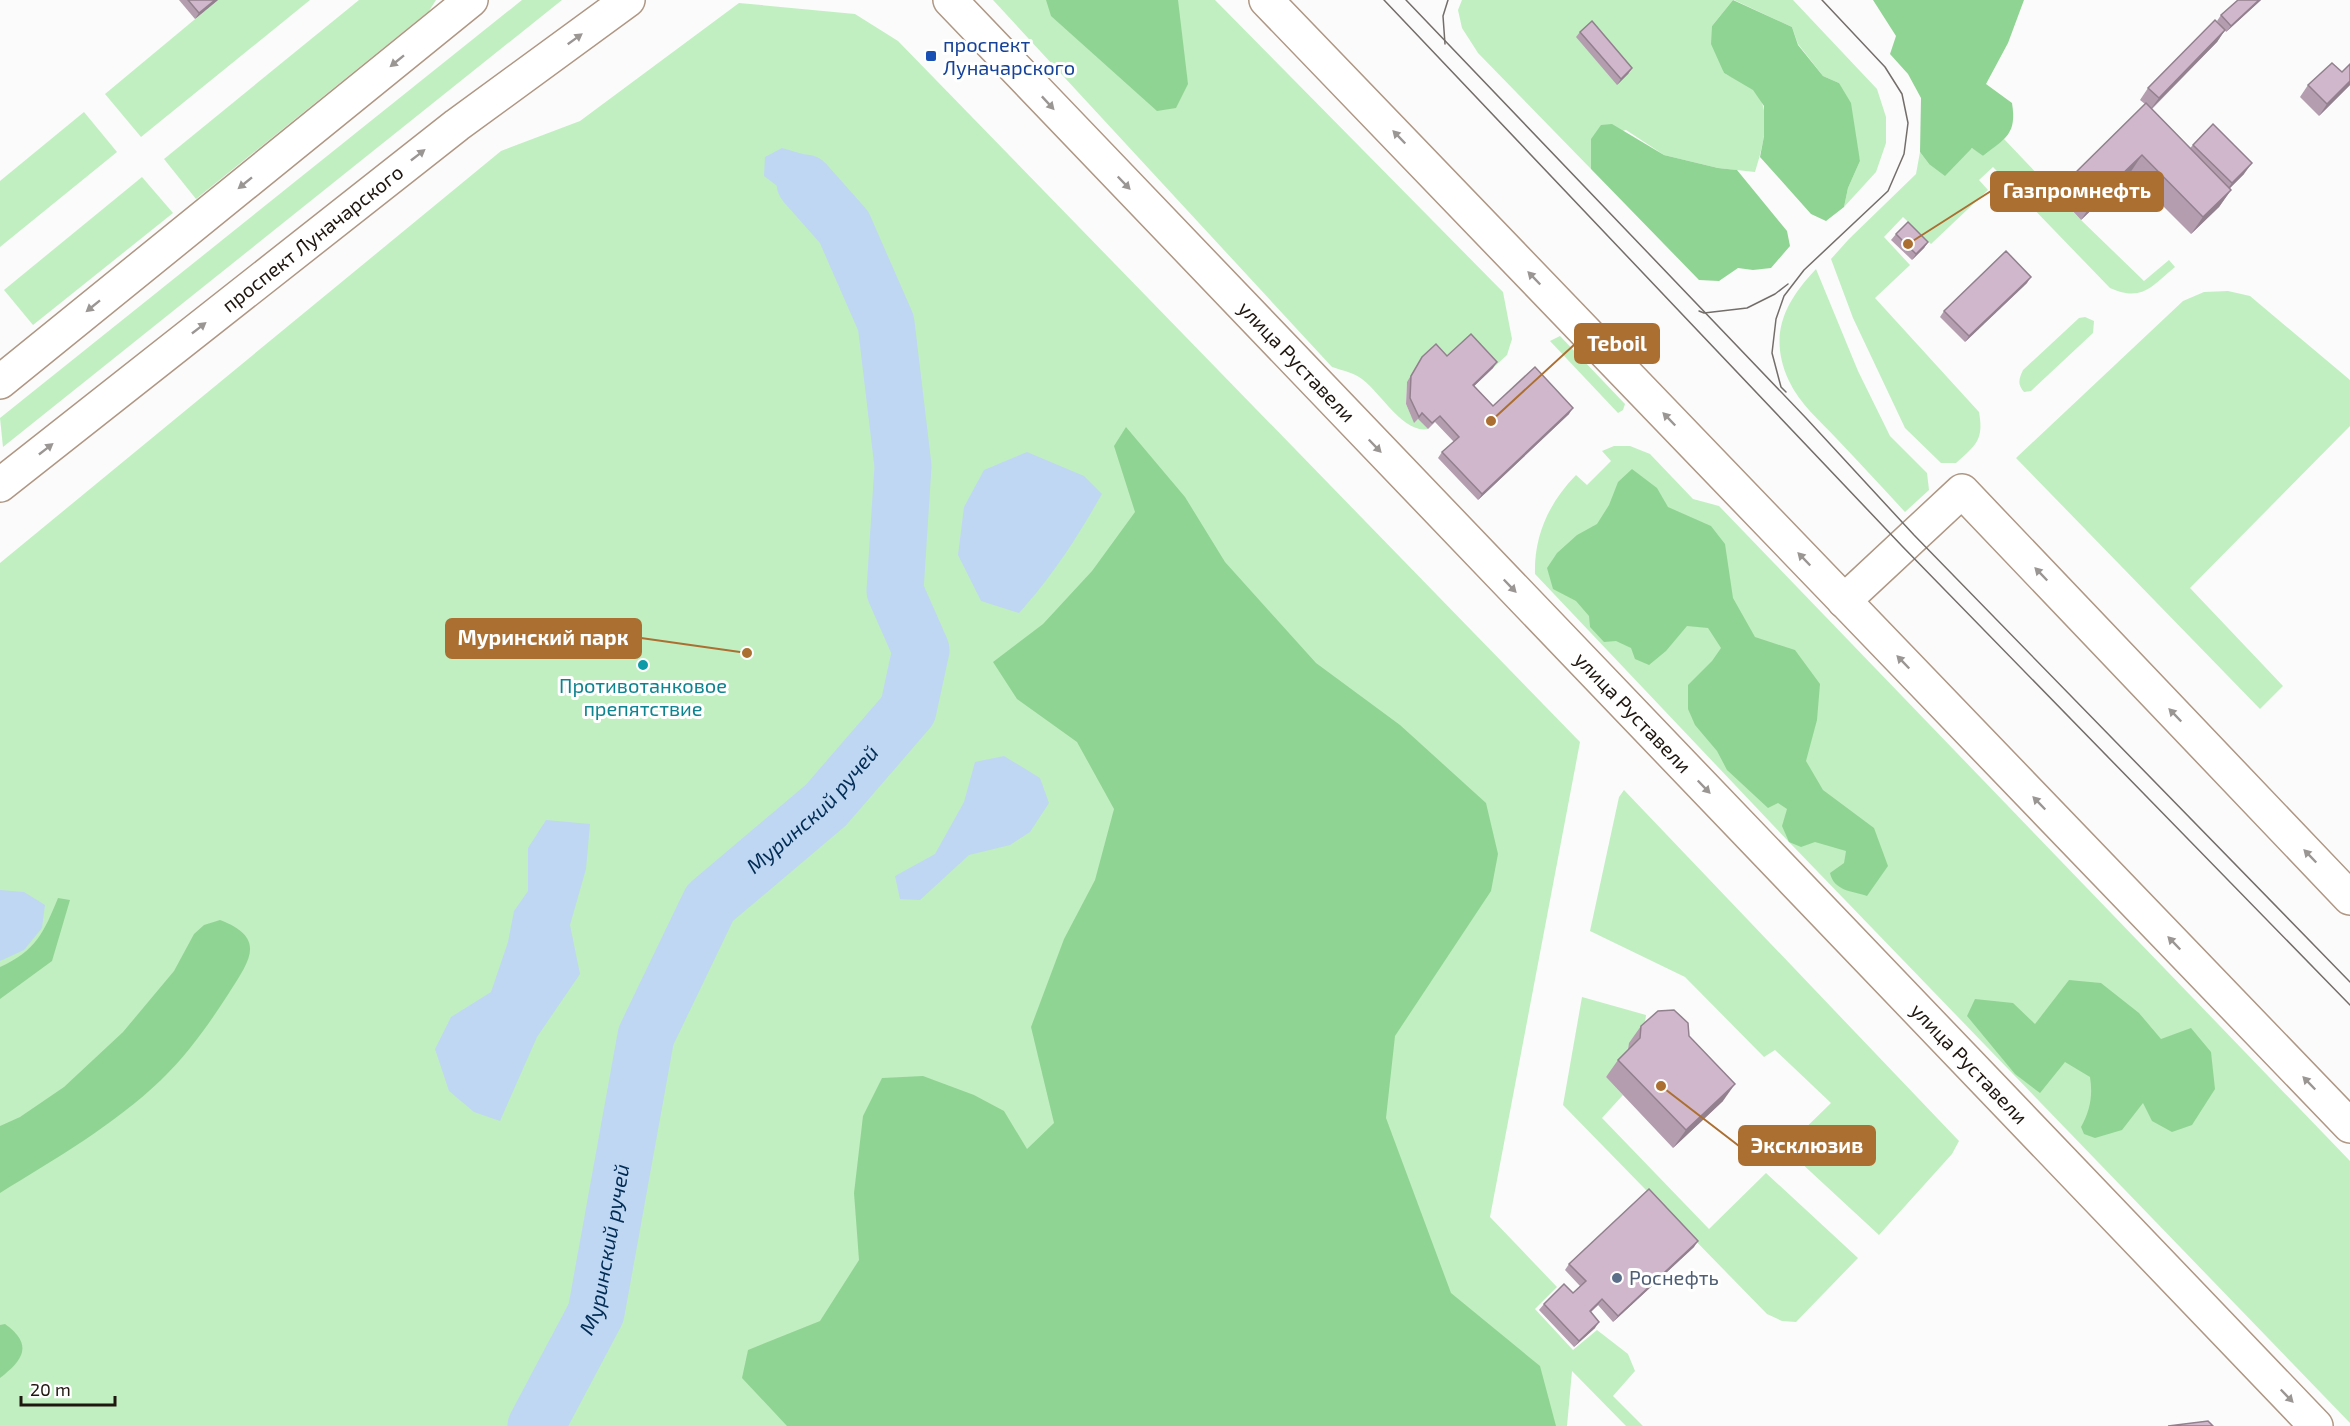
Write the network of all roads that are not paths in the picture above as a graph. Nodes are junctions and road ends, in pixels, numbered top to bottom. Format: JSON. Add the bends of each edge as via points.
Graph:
{"nodes":[{"id":1,"x":471,"y":0,"type":"edge"},
{"id":2,"x":628,"y":0,"type":"edge"},
{"id":3,"x":950,"y":0,"type":"edge"},
{"id":4,"x":1266,"y":0,"type":"edge"},
{"id":5,"x":0,"y":381,"type":"edge"},
{"id":6,"x":0,"y":485,"type":"edge"},
{"id":7,"x":1844,"y":602,"type":"junction"},
{"id":8,"x":2350,"y":898,"type":"edge"},
{"id":9,"x":2350,"y":1126,"type":"edge"},
{"id":10,"x":2316,"y":1426,"type":"edge"}],
"edges":[{"from":1,"to":5,"type":"main road","one_way":true},
{"from":6,"to":2,"type":"main road","name":"проспект Луначарского","one_way":true,"via":[[457,124]]},
{"from":3,"to":10,"type":"main road","name":"улица Руставели","one_way":true},
{"from":7,"to":4,"type":"main road","one_way":true},
{"from":8,"to":7,"type":"main road","one_way":true,"via":[[1962,491]]},
{"from":9,"to":7,"type":"main road","one_way":true}]}
